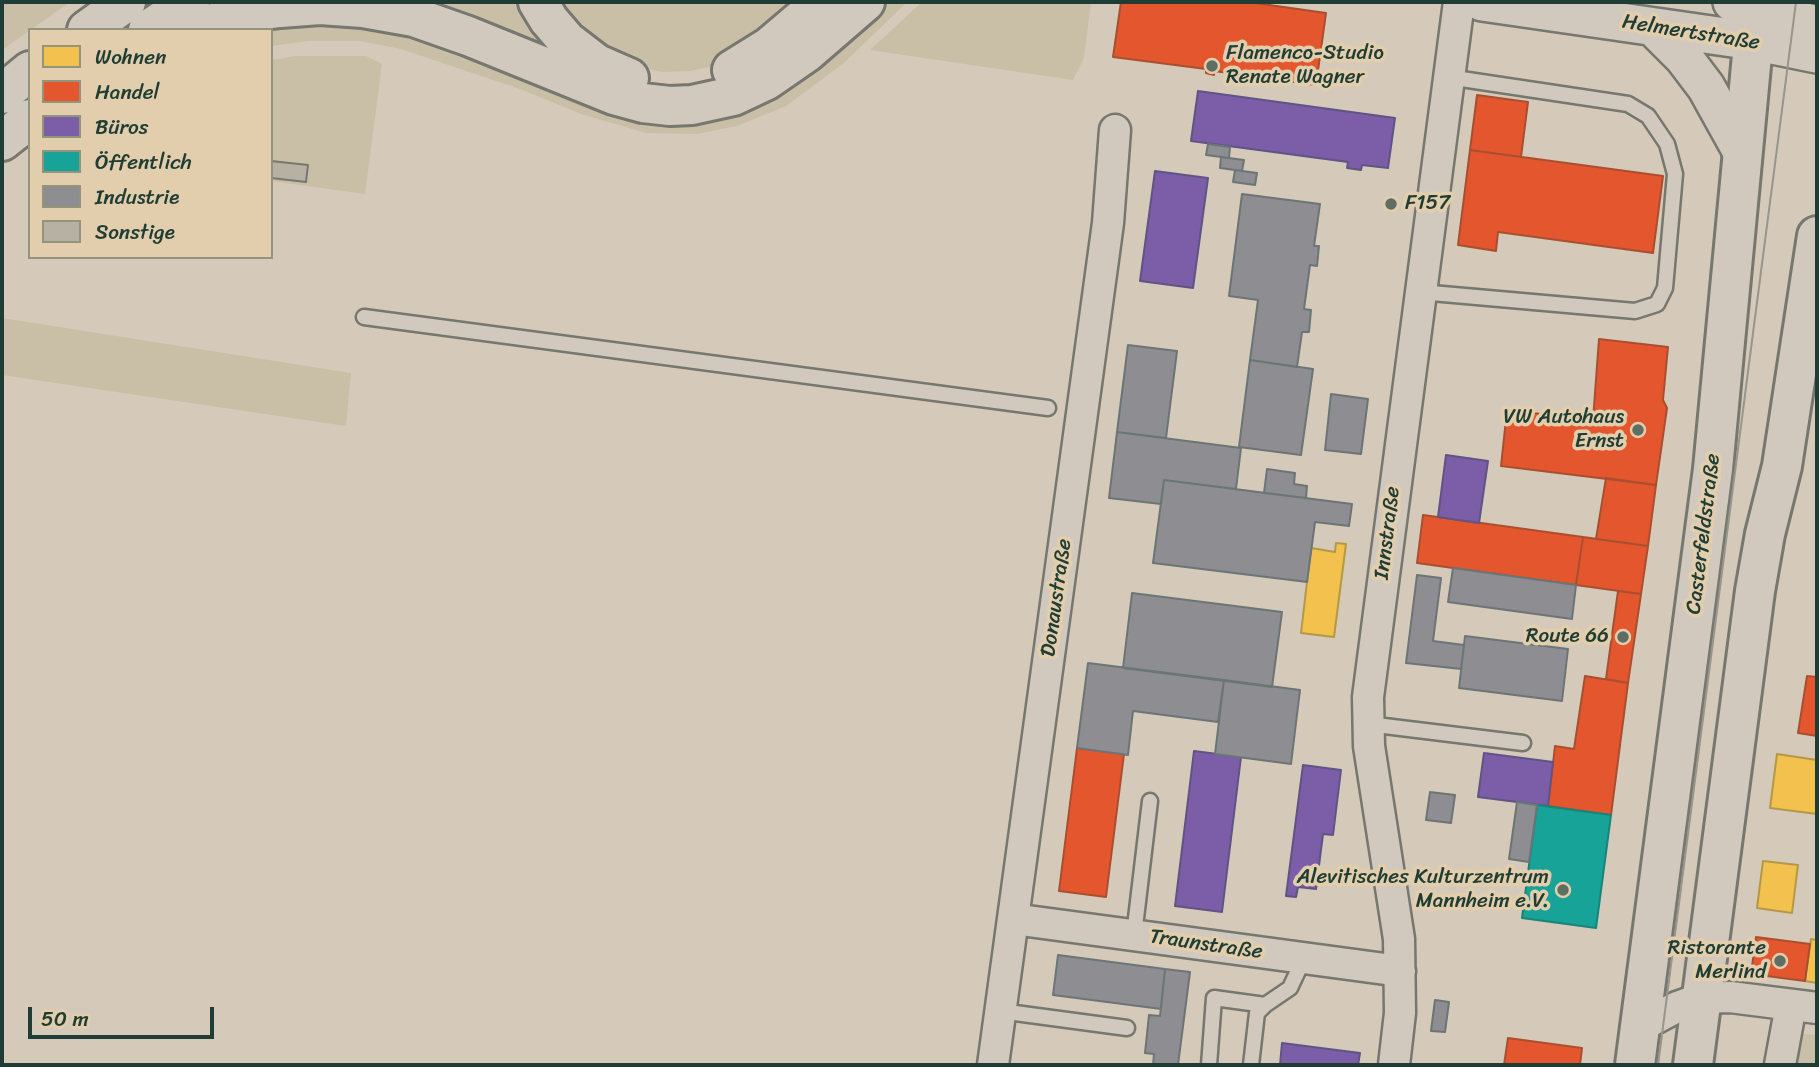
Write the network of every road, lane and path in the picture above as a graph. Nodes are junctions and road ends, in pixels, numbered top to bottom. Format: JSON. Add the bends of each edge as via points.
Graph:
{"nodes":[{"id":1,"x":125,"y":2,"type":"edge"},
{"id":2,"x":190,"y":2,"type":"edge"},
{"id":3,"x":538,"y":2,"type":"edge"},
{"id":4,"x":822,"y":2,"type":"edge"},
{"id":5,"x":865,"y":2,"type":"edge"},
{"id":6,"x":1459,"y":2,"type":"edge"},
{"id":7,"x":1482,"y":2,"type":"edge"},
{"id":8,"x":1750,"y":13,"type":"edge"},
{"id":9,"x":1817,"y":25,"type":"edge"},
{"id":10,"x":1653,"y":27,"type":"junction"},
{"id":11,"x":90,"y":28,"type":"edge"},
{"id":12,"x":151,"y":28,"type":"edge"},
{"id":13,"x":198,"y":28,"type":"edge"},
{"id":14,"x":1817,"y":54,"type":"edge"},
{"id":15,"x":1448,"y":77,"type":"junction"},
{"id":16,"x":28,"y":121,"type":"edge"},
{"id":17,"x":1115,"y":130,"type":"dead end"},
{"id":18,"x":2,"y":141,"type":"edge"},
{"id":19,"x":1741,"y":150,"type":"junction"},
{"id":20,"x":1817,"y":236,"type":"edge"},
{"id":21,"x":1420,"y":292,"type":"junction"},
{"id":22,"x":365,"y":317,"type":"dead end"},
{"id":23,"x":1048,"y":408,"type":"dead end"},
{"id":24,"x":1368,"y":724,"type":"junction"},
{"id":25,"x":1523,"y":743,"type":"dead end"},
{"id":26,"x":1150,"y":802,"type":"dead end"},
{"id":27,"x":1013,"y":919,"type":"junction"},
{"id":28,"x":1134,"y":935,"type":"junction"},
{"id":29,"x":1304,"y":958,"type":"junction"},
{"id":30,"x":1400,"y":971,"type":"junction"},
{"id":31,"x":1702,"y":998,"type":"junction"},
{"id":32,"x":1265,"y":1005,"type":"junction"},
{"id":33,"x":1804,"y":1007,"type":"edge"},
{"id":34,"x":1000,"y":1011,"type":"junction"},
{"id":35,"x":1641,"y":1026,"type":"junction"},
{"id":36,"x":1127,"y":1028,"type":"dead end"},
{"id":37,"x":993,"y":1065,"type":"edge"},
{"id":38,"x":1209,"y":1065,"type":"edge"},
{"id":39,"x":1251,"y":1065,"type":"edge"},
{"id":40,"x":1394,"y":1065,"type":"edge"},
{"id":41,"x":1635,"y":1065,"type":"edge"},
{"id":42,"x":1693,"y":1065,"type":"edge"},
{"id":43,"x":1780,"y":1065,"type":"edge"}],
"edges":[{"from":1,"to":11,"type":"main road"},
{"from":2,"to":12,"type":"main road"},
{"from":3,"to":4,"type":"main road","via":[[567,41],[597,64],[657,86],[710,78],[740,66]]},
{"from":5,"to":13,"type":"main road","via":[[767,80],[733,96],[692,106],[643,103],[614,95],[414,17],[363,8],[280,8],[248,12]]},
{"from":6,"to":15,"type":"street","name":"Innstraße"},
{"from":7,"to":10,"type":"street","name":"Helmertstraße"},
{"from":8,"to":9,"type":"street","name":"Helmertstraße"},
{"from":8,"to":10,"type":"street","name":"Helmertstraße"},
{"from":8,"to":14,"type":"street","name":"Helmertstraße"},
{"from":8,"to":19,"type":"main road","name":"Casterfeldstraße"},
{"from":10,"to":19,"type":"street","via":[[1706,87]]},
{"from":15,"to":21,"type":"street","name":"Innstraße"},
{"from":15,"to":21,"type":"lane","via":[[1628,104],[1648,116],[1667,144],[1675,174],[1665,288],[1657,304],[1635,311]]},
{"from":16,"to":18,"type":"main road"},
{"from":17,"to":27,"type":"street","name":"Donaustraße","via":[[1107,236]]},
{"from":19,"to":35,"type":"main road","name":"Casterfeldstraße","via":[[1713,469]]},
{"from":20,"to":31,"type":"main road","via":[[1782,466],[1755,591]]},
{"from":21,"to":24,"type":"street","name":"Innstraße","via":[[1370,673]]},
{"from":22,"to":23,"type":"lane"},
{"from":24,"to":25,"type":"lane"},
{"from":24,"to":30,"type":"street","name":"Innstraße","via":[[1395,905]]},
{"from":26,"to":28,"type":"lane"},
{"from":27,"to":28,"type":"street","name":"Traunstraße"},
{"from":27,"to":34,"type":"street","name":"Donaustraße"},
{"from":28,"to":29,"type":"street","name":"Traunstraße"},
{"from":29,"to":30,"type":"street","name":"Traunstraße"},
{"from":29,"to":32,"type":"lane","via":[[1290,988]]},
{"from":30,"to":40,"type":"street","name":"Innstraße"},
{"from":31,"to":33,"type":"street"},
{"from":31,"to":35,"type":"street"},
{"from":31,"to":42,"type":"main road"},
{"from":32,"to":38,"type":"lane","via":[[1214,998]]},
{"from":32,"to":39,"type":"lane","via":[[1257,1013]]},
{"from":33,"to":43,"type":"street"},
{"from":34,"to":36,"type":"lane"},
{"from":34,"to":37,"type":"street","name":"Donaustraße"},
{"from":35,"to":41,"type":"main road","name":"Casterfeldstraße"}]}
